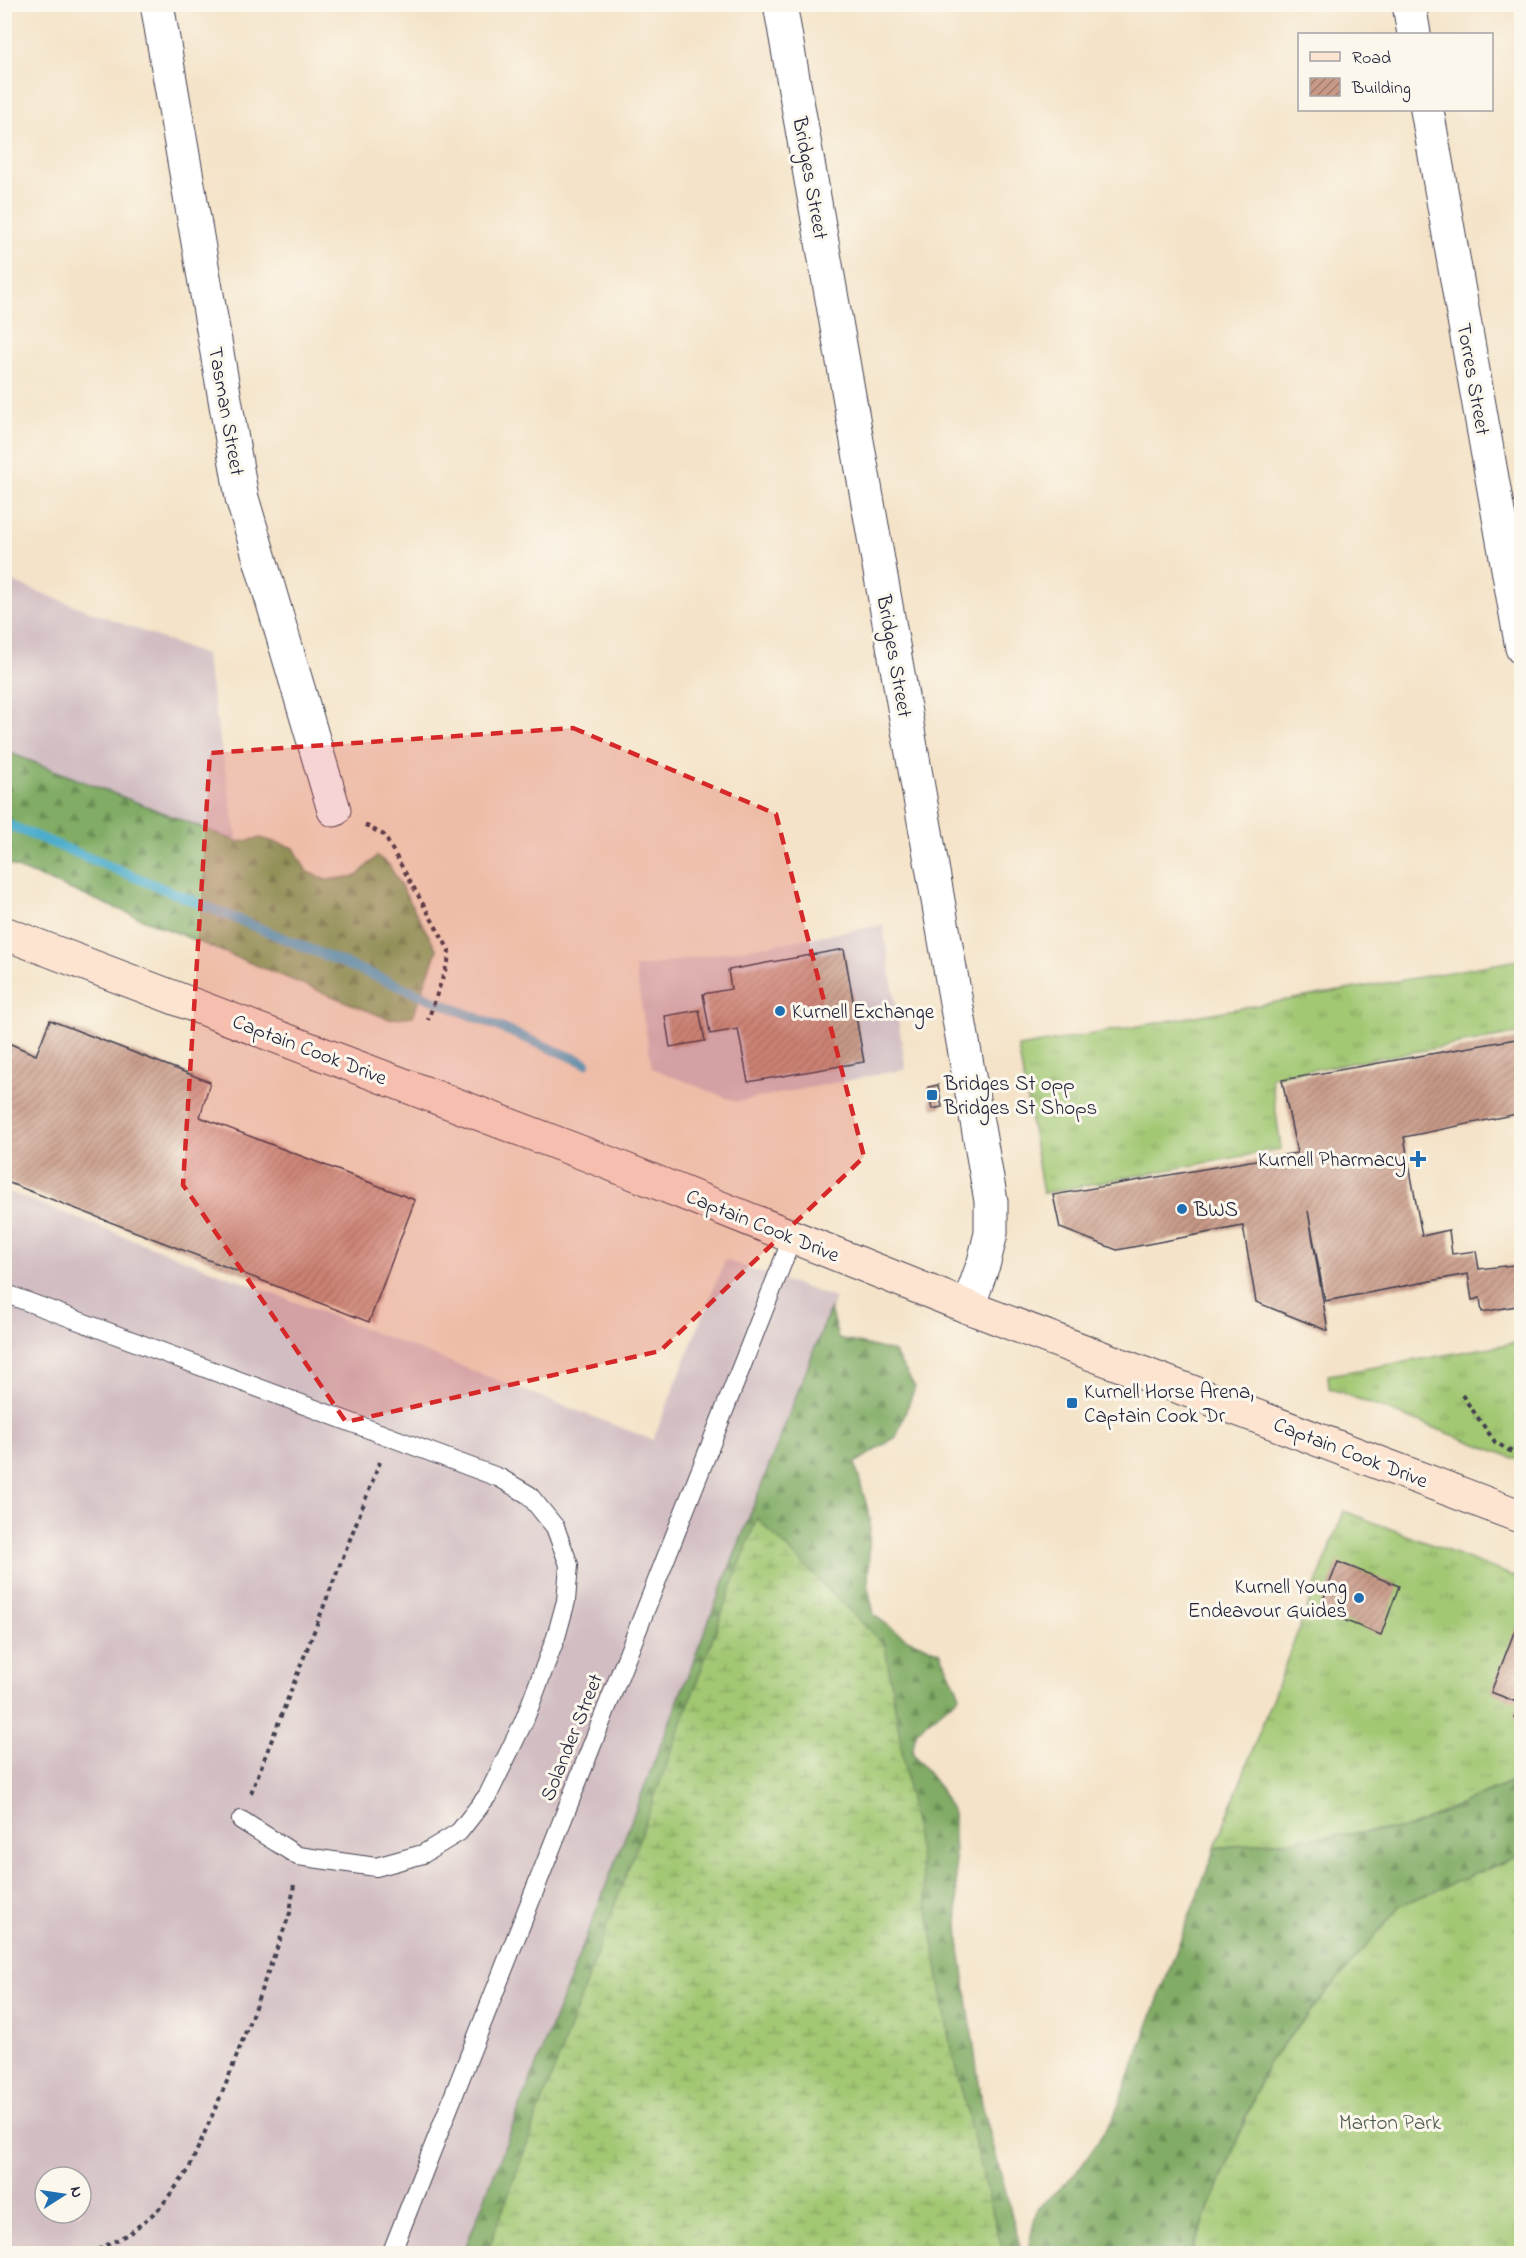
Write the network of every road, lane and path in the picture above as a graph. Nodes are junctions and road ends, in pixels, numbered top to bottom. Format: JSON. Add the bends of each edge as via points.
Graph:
{"nodes":[{"id":1,"x":157,"y":4,"type":"edge"},
{"id":2,"x":780,"y":4,"type":"edge"},
{"id":3,"x":1408,"y":4,"type":"edge"},
{"id":4,"x":1414,"y":33,"type":"edge"},
{"id":5,"x":1427,"y":111,"type":"edge"},
{"id":6,"x":1521,"y":648,"type":"edge"},
{"id":7,"x":334,"y":810,"type":"joint"},
{"id":8,"x":4,"y":933,"type":"edge"},
{"id":9,"x":428,"y":1020,"type":"dead end"},
{"id":10,"x":793,"y":1236,"type":"junction"},
{"id":11,"x":4,"y":1293,"type":"edge"},
{"id":12,"x":968,"y":1307,"type":"junction"},
{"id":13,"x":1462,"y":1395,"type":"dead end"},
{"id":14,"x":375,"y":1430,"type":"junction"},
{"id":15,"x":1521,"y":1458,"type":"edge"},
{"id":16,"x":1521,"y":1516,"type":"edge"},
{"id":17,"x":241,"y":1820,"type":"joint"},
{"id":18,"x":298,"y":1856,"type":"junction"},
{"id":19,"x":90,"y":2253,"type":"edge"},
{"id":20,"x":391,"y":2253,"type":"edge"}],
"edges":[{"from":1,"to":7,"type":"street","name":"Tasman Street","via":[[242,498]]},
{"from":2,"to":12,"type":"street","name":"Bridges Street","via":[[991,1201],[991,1233]]},
{"from":3,"to":4,"type":"street"},
{"from":5,"to":6,"type":"street","name":"Torres Street"},
{"from":7,"to":9,"type":"path","via":[[384,835],[449,950]]},
{"from":8,"to":10,"type":"main road","name":"Captain Cook Drive"},
{"from":10,"to":12,"type":"main road","name":"Captain Cook Drive"},
{"from":10,"to":20,"type":"lane","name":"Solander Street"},
{"from":11,"to":14,"type":"lane"},
{"from":12,"to":16,"type":"main road","name":"Captain Cook Drive"},
{"from":13,"to":15,"type":"path","via":[[1495,1442]]},
{"from":14,"to":17,"type":"path","via":[[383,1455]]},
{"from":14,"to":18,"type":"lane","via":[[500,1478],[529,1495],[555,1527],[568,1564],[566,1601],[524,1720],[488,1795],[459,1832],[423,1854],[375,1867]]},
{"from":17,"to":18,"type":"lane"},
{"from":18,"to":19,"type":"path","via":[[290,1913],[228,2079],[188,2171],[159,2210],[130,2234]]}]}
